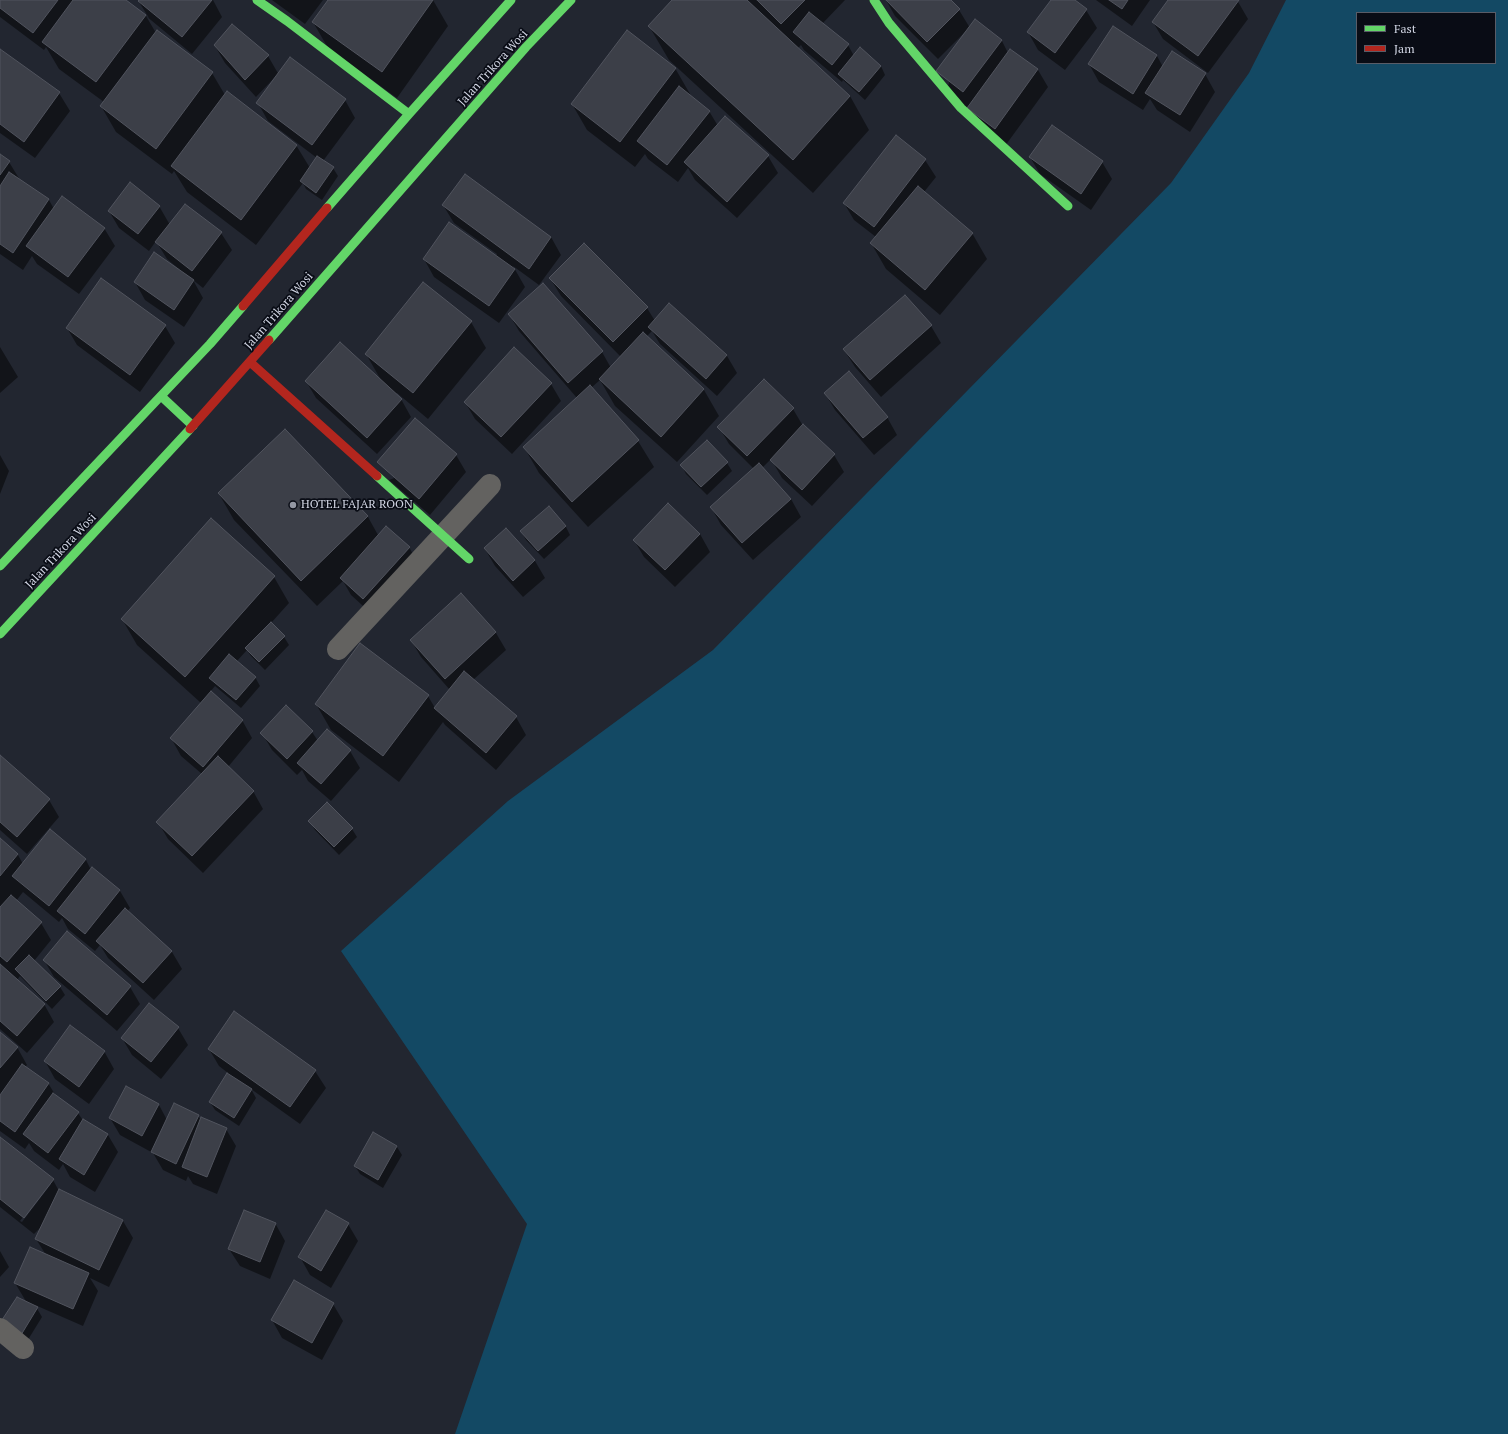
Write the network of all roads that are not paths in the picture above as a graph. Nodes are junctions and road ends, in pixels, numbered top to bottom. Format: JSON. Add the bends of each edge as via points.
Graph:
{"nodes":[{"id":1,"x":257,"y":0,"type":"edge"},
{"id":2,"x":511,"y":0,"type":"edge"},
{"id":3,"x":571,"y":0,"type":"edge"},
{"id":4,"x":874,"y":0,"type":"edge"},
{"id":5,"x":409,"y":114,"type":"junction"},
{"id":6,"x":1068,"y":206,"type":"dead end"},
{"id":7,"x":250,"y":362,"type":"junction"},
{"id":8,"x":161,"y":396,"type":"junction"},
{"id":9,"x":193,"y":426,"type":"junction"},
{"id":10,"x":490,"y":485,"type":"dead end"},
{"id":11,"x":443,"y":536,"type":"junction"},
{"id":12,"x":469,"y":559,"type":"dead end"},
{"id":13,"x":0,"y":566,"type":"edge"},
{"id":14,"x":0,"y":634,"type":"edge"},
{"id":15,"x":338,"y":649,"type":"dead end"},
{"id":16,"x":0,"y":1329,"type":"edge"},
{"id":17,"x":23,"y":1348,"type":"dead end"}],
"edges":[{"from":1,"to":5,"type":"main road"},
{"from":2,"to":5,"type":"main road"},
{"from":3,"to":7,"type":"main road","name":"Jalan Trikora Wosi","via":[[526,47]]},
{"from":4,"to":6,"type":"main road","via":[[961,108]]},
{"from":5,"to":8,"type":"main road","via":[[210,344]]},
{"from":7,"to":9,"type":"main road","name":"Jalan Trikora Wosi"},
{"from":7,"to":11,"type":"main road"},
{"from":8,"to":9,"type":"main road"},
{"from":8,"to":13,"type":"main road"},
{"from":9,"to":14,"type":"main road","name":"Jalan Trikora Wosi"},
{"from":10,"to":11,"type":"street"},
{"from":11,"to":12,"type":"main road"},
{"from":11,"to":15,"type":"street"},
{"from":16,"to":17,"type":"street"}]}
